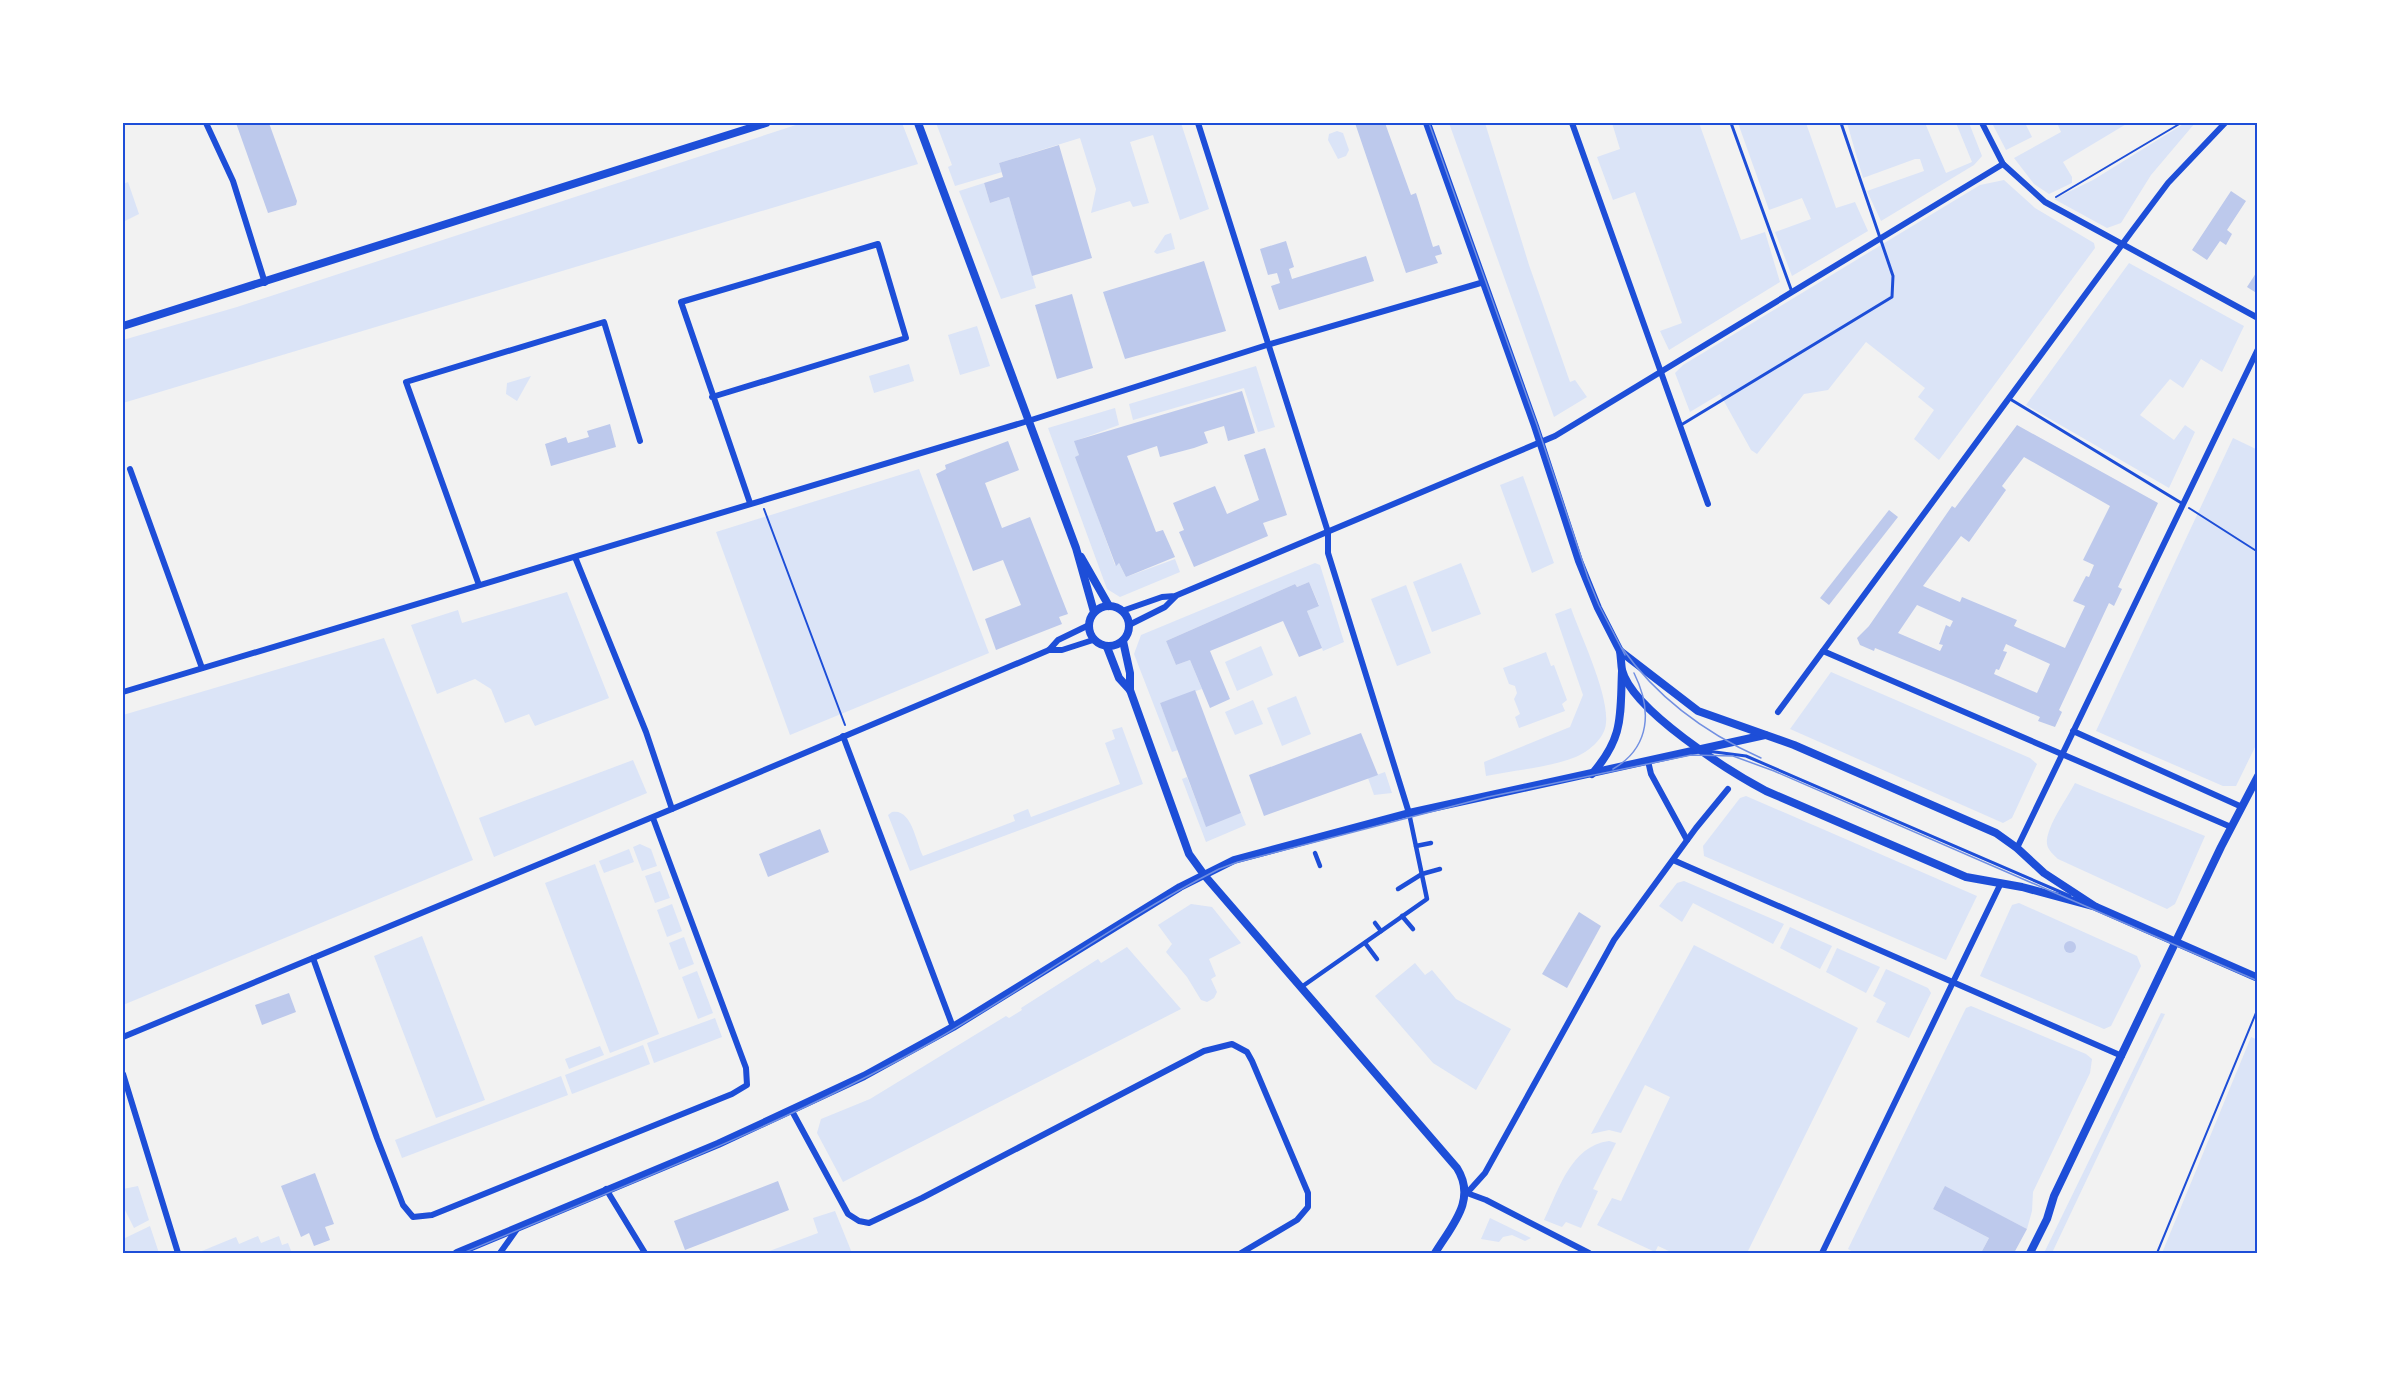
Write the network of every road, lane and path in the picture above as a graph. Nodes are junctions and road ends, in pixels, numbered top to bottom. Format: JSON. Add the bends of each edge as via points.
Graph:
{"nodes":[{"id":1,"x":206,"y":123,"type":"edge"},
{"id":2,"x":766,"y":123,"type":"edge"},
{"id":3,"x":918,"y":123,"type":"edge"},
{"id":4,"x":1198,"y":123,"type":"edge"},
{"id":5,"x":1427,"y":123,"type":"edge"},
{"id":6,"x":1572,"y":123,"type":"edge"},
{"id":7,"x":1731,"y":123,"type":"edge"},
{"id":8,"x":1841,"y":123,"type":"edge"},
{"id":9,"x":1982,"y":123,"type":"edge"},
{"id":10,"x":2181,"y":123,"type":"edge"},
{"id":11,"x":2225,"y":123,"type":"edge"},
{"id":12,"x":2003,"y":164,"type":"junction"},
{"id":13,"x":2045,"y":202,"type":"junction"},
{"id":14,"x":1881,"y":238,"type":"junction"},
{"id":15,"x":2122,"y":243,"type":"junction"},
{"id":16,"x":1484,"y":282,"type":"junction"},
{"id":17,"x":265,"y":283,"type":"junction"},
{"id":18,"x":1792,"y":292,"type":"junction"},
{"id":19,"x":2258,"y":318,"type":"edge"},
{"id":20,"x":123,"y":326,"type":"edge"},
{"id":21,"x":1267,"y":345,"type":"junction"},
{"id":22,"x":2258,"y":349,"type":"edge"},
{"id":23,"x":1660,"y":372,"type":"junction"},
{"id":24,"x":712,"y":397,"type":"junction"},
{"id":25,"x":2007,"y":398,"type":"junction"},
{"id":26,"x":1028,"y":421,"type":"junction"},
{"id":27,"x":1679,"y":425,"type":"junction"},
{"id":28,"x":640,"y":441,"type":"dead end"},
{"id":29,"x":1540,"y":442,"type":"junction"},
{"id":30,"x":130,"y":470,"type":"dead end"},
{"id":31,"x":760,"y":500,"type":"junction"},
{"id":32,"x":750,"y":503,"type":"junction"},
{"id":33,"x":1707,"y":504,"type":"dead end"},
{"id":34,"x":2183,"y":504,"type":"junction"},
{"id":35,"x":1328,"y":532,"type":"junction"},
{"id":36,"x":1076,"y":548,"type":"junction"},
{"id":37,"x":2258,"y":552,"type":"edge"},
{"id":38,"x":575,"y":557,"type":"junction"},
{"id":39,"x":479,"y":585,"type":"junction"},
{"id":40,"x":1175,"y":596,"type":"junction"},
{"id":41,"x":1109,"y":606,"type":"junction"},
{"id":42,"x":1122,"y":611,"type":"junction"},
{"id":43,"x":1094,"y":612,"type":"junction"},
{"id":44,"x":1089,"y":625,"type":"junction"},
{"id":45,"x":1129,"y":625,"type":"junction"},
{"id":46,"x":1093,"y":640,"type":"junction"},
{"id":47,"x":1123,"y":641,"type":"junction"},
{"id":48,"x":1107,"y":647,"type":"junction"},
{"id":49,"x":1049,"y":650,"type":"junction"},
{"id":50,"x":1620,"y":651,"type":"junction"},
{"id":51,"x":1823,"y":651,"type":"junction"},
{"id":52,"x":202,"y":668,"type":"junction"},
{"id":53,"x":1622,"y":671,"type":"junction"},
{"id":54,"x":1130,"y":690,"type":"junction"},
{"id":55,"x":123,"y":692,"type":"edge"},
{"id":56,"x":1778,"y":712,"type":"dead end"},
{"id":57,"x":2073,"y":731,"type":"junction"},
{"id":58,"x":1766,"y":734,"type":"junction"},
{"id":59,"x":846,"y":735,"type":"junction"},
{"id":60,"x":1702,"y":750,"type":"junction"},
{"id":61,"x":2061,"y":755,"type":"junction"},
{"id":62,"x":1648,"y":761,"type":"junction"},
{"id":63,"x":1592,"y":774,"type":"junction"},
{"id":64,"x":2258,"y":776,"type":"edge"},
{"id":65,"x":1728,"y":789,"type":"dead end"},
{"id":66,"x":2242,"y":807,"type":"junction"},
{"id":67,"x":672,"y":810,"type":"junction"},
{"id":68,"x":1409,"y":813,"type":"junction"},
{"id":69,"x":653,"y":818,"type":"junction"},
{"id":70,"x":2231,"y":828,"type":"junction"},
{"id":71,"x":1687,"y":840,"type":"junction"},
{"id":72,"x":1431,"y":843,"type":"dead end"},
{"id":73,"x":1416,"y":846,"type":"junction"},
{"id":74,"x":2017,"y":848,"type":"junction"},
{"id":75,"x":1315,"y":853,"type":"dead end"},
{"id":76,"x":1673,"y":860,"type":"junction"},
{"id":77,"x":1320,"y":866,"type":"dead end"},
{"id":78,"x":1440,"y":869,"type":"dead end"},
{"id":79,"x":1203,"y":874,"type":"junction"},
{"id":80,"x":1422,"y":874,"type":"junction"},
{"id":81,"x":2000,"y":885,"type":"junction"},
{"id":82,"x":1398,"y":889,"type":"dead end"},
{"id":83,"x":2096,"y":908,"type":"junction"},
{"id":84,"x":1402,"y":916,"type":"junction"},
{"id":85,"x":1375,"y":922,"type":"dead end"},
{"id":86,"x":1413,"y":929,"type":"dead end"},
{"id":87,"x":1381,"y":931,"type":"junction"},
{"id":88,"x":2176,"y":942,"type":"junction"},
{"id":89,"x":1365,"y":943,"type":"junction"},
{"id":90,"x":314,"y":958,"type":"junction"},
{"id":91,"x":1377,"y":959,"type":"dead end"},
{"id":92,"x":2258,"y":978,"type":"edge"},
{"id":93,"x":1952,"y":982,"type":"junction"},
{"id":94,"x":1300,"y":988,"type":"junction"},
{"id":95,"x":2258,"y":1008,"type":"edge"},
{"id":96,"x":953,"y":1027,"type":"junction"},
{"id":97,"x":123,"y":1037,"type":"edge"},
{"id":98,"x":2122,"y":1056,"type":"junction"},
{"id":99,"x":123,"y":1074,"type":"edge"},
{"id":100,"x":792,"y":1111,"type":"junction"},
{"id":101,"x":606,"y":1189,"type":"junction"},
{"id":102,"x":1467,"y":1193,"type":"junction"},
{"id":103,"x":518,"y":1227,"type":"junction"},
{"id":104,"x":178,"y":1253,"type":"edge"},
{"id":105,"x":457,"y":1253,"type":"edge"},
{"id":106,"x":500,"y":1253,"type":"edge"},
{"id":107,"x":645,"y":1253,"type":"edge"},
{"id":108,"x":1240,"y":1253,"type":"edge"},
{"id":109,"x":1435,"y":1253,"type":"edge"},
{"id":110,"x":1589,"y":1253,"type":"edge"},
{"id":111,"x":1822,"y":1253,"type":"edge"},
{"id":112,"x":2030,"y":1253,"type":"edge"},
{"id":113,"x":2157,"y":1253,"type":"edge"}],
"edges":[{"from":1,"to":17,"type":"street","via":[[233,181]]},
{"from":2,"to":17,"type":"main road"},
{"from":3,"to":26,"type":"street"},
{"from":4,"to":21,"type":"street"},
{"from":5,"to":16,"type":"main road"},
{"from":6,"to":23,"type":"street"},
{"from":7,"to":18,"type":"lane"},
{"from":8,"to":14,"type":"lane"},
{"from":9,"to":12,"type":"street"},
{"from":10,"to":13,"type":"path"},
{"from":11,"to":15,"type":"street","via":[[2168,183]]},
{"from":12,"to":13,"type":"street"},
{"from":12,"to":14,"type":"street"},
{"from":13,"to":15,"type":"street"},
{"from":14,"to":18,"type":"street"},
{"from":14,"to":27,"type":"lane","via":[[1893,276],[1892,297]]},
{"from":15,"to":19,"type":"street"},
{"from":15,"to":25,"type":"street"},
{"from":16,"to":21,"type":"street"},
{"from":16,"to":29,"type":"main road"},
{"from":17,"to":20,"type":"main road"},
{"from":18,"to":23,"type":"street"},
{"from":21,"to":26,"type":"street"},
{"from":21,"to":35,"type":"street"},
{"from":22,"to":34,"type":"street"},
{"from":23,"to":27,"type":"street"},
{"from":23,"to":29,"type":"street"},
{"from":24,"to":24,"type":"street","via":[[681,302],[878,244],[906,338]]},
{"from":24,"to":32,"type":"street"},
{"from":25,"to":34,"type":"lane"},
{"from":25,"to":51,"type":"street"},
{"from":26,"to":31,"type":"street"},
{"from":26,"to":36,"type":"street"},
{"from":27,"to":33,"type":"street"},
{"from":28,"to":39,"type":"street","via":[[604,322],[405,382]]},
{"from":29,"to":35,"type":"street"},
{"from":29,"to":50,"type":"main road","via":[[1589,587]]},
{"from":30,"to":52,"type":"street"},
{"from":31,"to":32,"type":"street"},
{"from":31,"to":59,"type":"path"},
{"from":32,"to":38,"type":"street"},
{"from":34,"to":37,"type":"path"},
{"from":34,"to":57,"type":"street"},
{"from":35,"to":40,"type":"street"},
{"from":35,"to":68,"type":"street","via":[[1328,553]]},
{"from":36,"to":41,"type":"street"},
{"from":36,"to":43,"type":"street"},
{"from":38,"to":39,"type":"street"},
{"from":38,"to":67,"type":"street","via":[[646,732]]},
{"from":39,"to":52,"type":"street"},
{"from":40,"to":42,"type":"street"},
{"from":40,"to":45,"type":"street","via":[[1165,607]]},
{"from":41,"to":42,"type":"street"},
{"from":41,"to":43,"type":"street"},
{"from":42,"to":45,"type":"street"},
{"from":43,"to":44,"type":"street"},
{"from":44,"to":46,"type":"street"},
{"from":44,"to":49,"type":"street","via":[[1058,640]]},
{"from":45,"to":47,"type":"street"},
{"from":46,"to":48,"type":"street"},
{"from":46,"to":49,"type":"street"},
{"from":47,"to":48,"type":"street"},
{"from":47,"to":54,"type":"street"},
{"from":48,"to":54,"type":"street","via":[[1119,678]]},
{"from":49,"to":59,"type":"street"},
{"from":50,"to":53,"type":"main road"},
{"from":50,"to":58,"type":"main road","via":[[1698,711]]},
{"from":51,"to":56,"type":"street"},
{"from":51,"to":61,"type":"street"},
{"from":52,"to":55,"type":"street"},
{"from":53,"to":60,"type":"main road","via":[[1655,714]]},
{"from":53,"to":63,"type":"street","via":[[1618,733]]},
{"from":54,"to":79,"type":"street","via":[[1187,848]]},
{"from":57,"to":61,"type":"street"},
{"from":57,"to":66,"type":"street"},
{"from":58,"to":60,"type":"street"},
{"from":58,"to":74,"type":"main road","via":[[1963,818]]},
{"from":59,"to":67,"type":"street"},
{"from":59,"to":96,"type":"street"},
{"from":60,"to":62,"type":"street"},
{"from":60,"to":81,"type":"main road","via":[[1766,791],[1966,878]]},
{"from":60,"to":83,"type":"lane","via":[[1752,758]]},
{"from":61,"to":70,"type":"street"},
{"from":61,"to":74,"type":"street"},
{"from":62,"to":63,"type":"street"},
{"from":62,"to":71,"type":"street"},
{"from":63,"to":68,"type":"street"},
{"from":64,"to":66,"type":"main road"},
{"from":65,"to":71,"type":"street"},
{"from":66,"to":70,"type":"main road"},
{"from":67,"to":69,"type":"street"},
{"from":68,"to":73,"type":"street"},
{"from":68,"to":79,"type":"street","via":[[1240,858]]},
{"from":69,"to":90,"type":"street"},
{"from":69,"to":90,"type":"street","via":[[746,1068],[747,1085],[732,1094],[443,1210],[413,1217],[403,1205],[377,1138]]},
{"from":70,"to":88,"type":"main road"},
{"from":71,"to":76,"type":"street"},
{"from":72,"to":73,"type":"street"},
{"from":73,"to":80,"type":"street"},
{"from":74,"to":83,"type":"main road","via":[[2044,873]]},
{"from":75,"to":77,"type":"street"},
{"from":76,"to":93,"type":"street"},
{"from":76,"to":102,"type":"street","via":[[1614,940],[1485,1173]]},
{"from":78,"to":80,"type":"street"},
{"from":79,"to":94,"type":"street"},
{"from":79,"to":96,"type":"street"},
{"from":80,"to":82,"type":"street"},
{"from":80,"to":84,"type":"street","via":[[1427,898]]},
{"from":81,"to":83,"type":"main road","via":[[2022,887]]},
{"from":81,"to":93,"type":"street"},
{"from":83,"to":88,"type":"main road"},
{"from":84,"to":86,"type":"street"},
{"from":84,"to":87,"type":"street"},
{"from":85,"to":87,"type":"street"},
{"from":87,"to":89,"type":"street"},
{"from":88,"to":92,"type":"main road"},
{"from":88,"to":98,"type":"main road"},
{"from":89,"to":91,"type":"street"},
{"from":89,"to":94,"type":"street"},
{"from":90,"to":97,"type":"street"},
{"from":93,"to":98,"type":"street"},
{"from":93,"to":111,"type":"street"},
{"from":94,"to":102,"type":"street","via":[[1457,1168]]},
{"from":95,"to":113,"type":"path"},
{"from":96,"to":100,"type":"street"},
{"from":98,"to":112,"type":"main road"},
{"from":99,"to":104,"type":"street"},
{"from":100,"to":101,"type":"street"},
{"from":100,"to":108,"type":"street","via":[[848,1214],[869,1223],[1204,1051],[1232,1044],[1247,1052],[1252,1061],[1308,1193],[1308,1207],[1298,1220]]},
{"from":101,"to":103,"type":"street"},
{"from":101,"to":107,"type":"street"},
{"from":102,"to":109,"type":"street"},
{"from":102,"to":110,"type":"street"},
{"from":103,"to":105,"type":"street"},
{"from":103,"to":106,"type":"street"}]}
